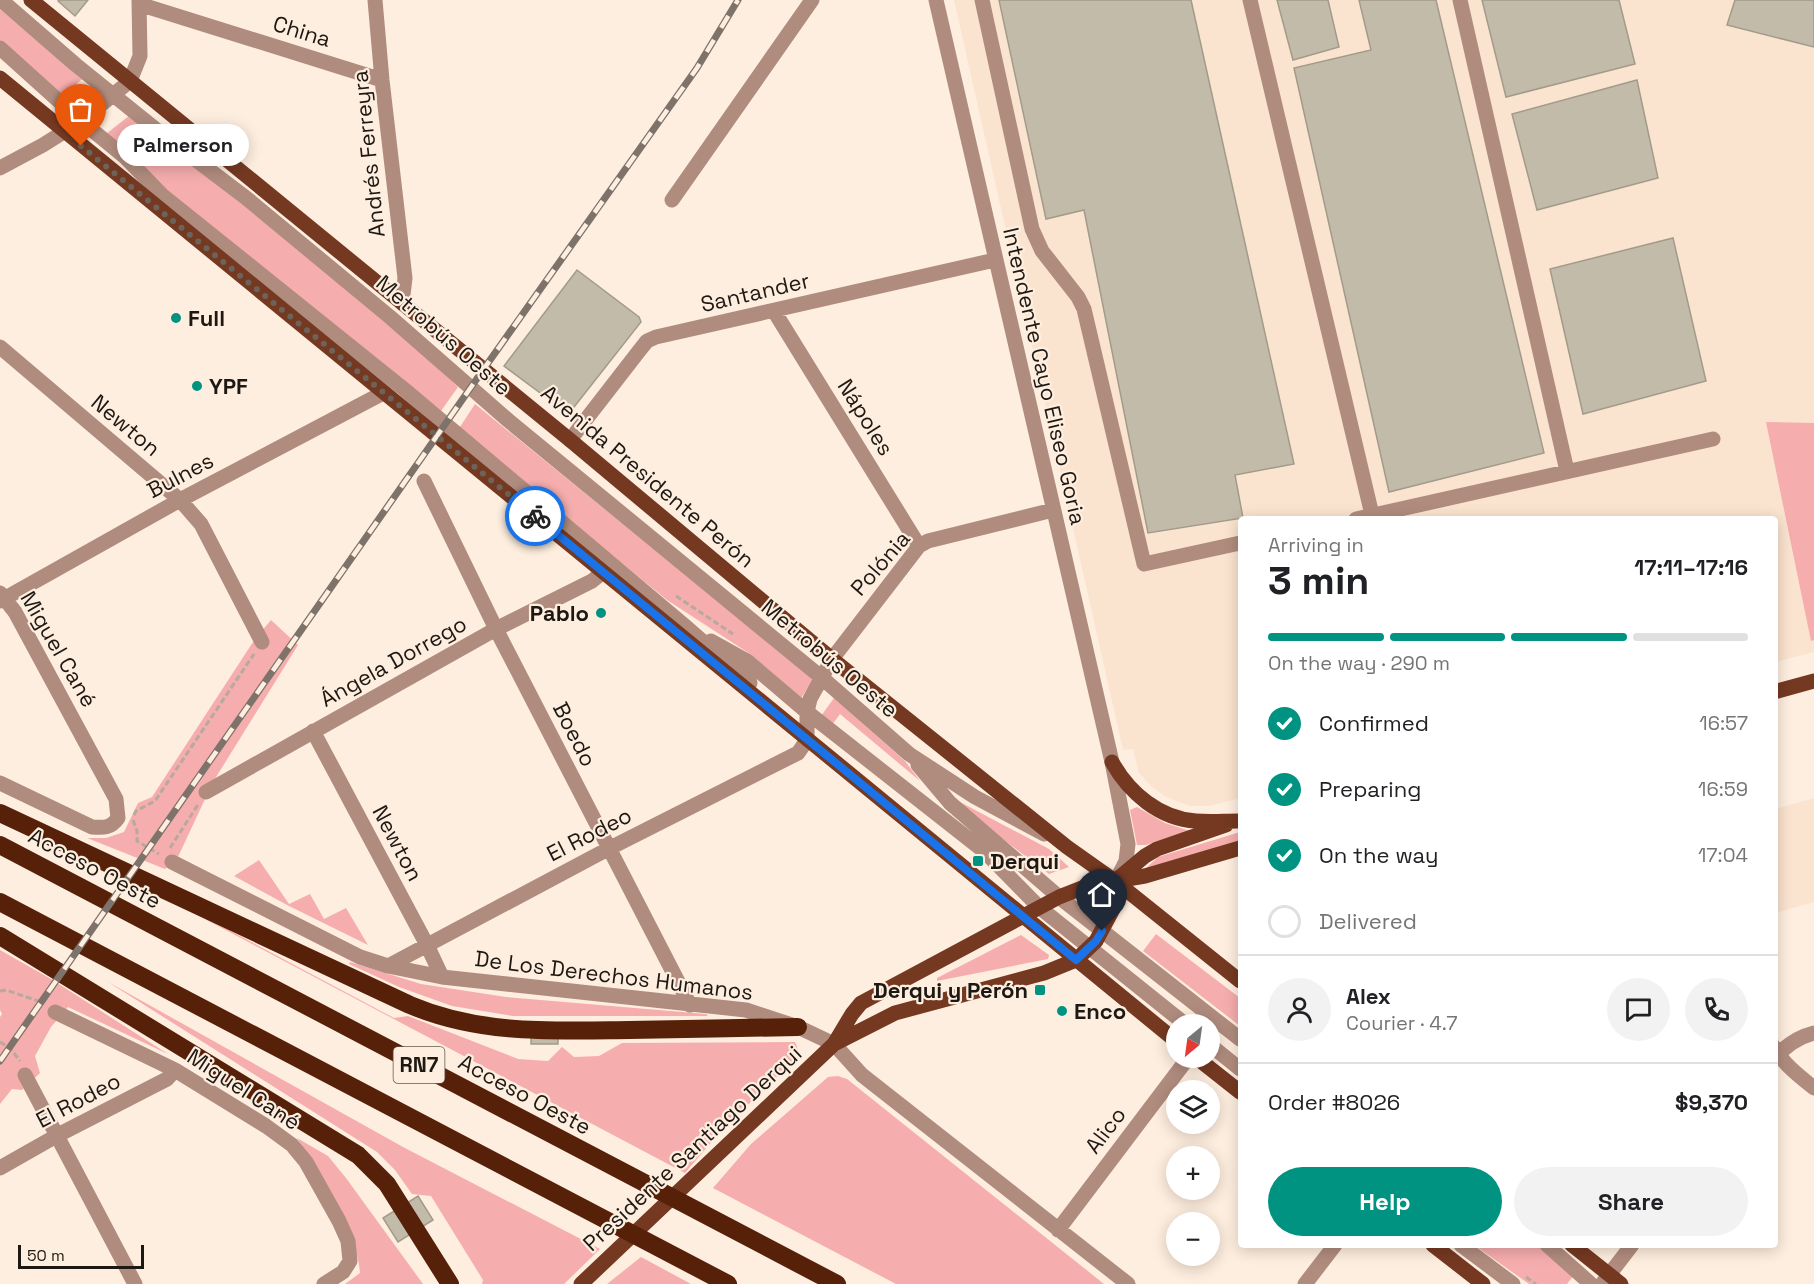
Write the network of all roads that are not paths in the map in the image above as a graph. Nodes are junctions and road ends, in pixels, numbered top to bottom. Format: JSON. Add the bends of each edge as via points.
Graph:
{"nodes":[{"id":1,"x":1,"y":0,"type":"edge"},
{"id":2,"x":31,"y":0,"type":"edge"},
{"id":3,"x":375,"y":0,"type":"edge"},
{"id":4,"x":812,"y":0,"type":"edge"},
{"id":5,"x":936,"y":0,"type":"edge"},
{"id":6,"x":982,"y":0,"type":"edge"},
{"id":7,"x":1250,"y":0,"type":"edge"},
{"id":8,"x":1460,"y":0,"type":"edge"},
{"id":9,"x":139,"y":2,"type":"edge"},
{"id":10,"x":0,"y":48,"type":"edge"},
{"id":11,"x":0,"y":78,"type":"edge"},
{"id":12,"x":382,"y":80,"type":"junction"},
{"id":13,"x":130,"y":81,"type":"junction"},
{"id":14,"x":113,"y":94,"type":"junction"},
{"id":15,"x":81,"y":121,"type":"junction"},
{"id":16,"x":64,"y":132,"type":"junction"},
{"id":17,"x":0,"y":168,"type":"edge"},
{"id":18,"x":672,"y":200,"type":"dead end"},
{"id":19,"x":995,"y":260,"type":"junction"},
{"id":20,"x":402,"y":303,"type":"junction"},
{"id":21,"x":774,"y":311,"type":"junction"},
{"id":22,"x":0,"y":346,"type":"edge"},
{"id":23,"x":382,"y":393,"type":"junction"},
{"id":24,"x":1713,"y":439,"type":"dead end"},
{"id":25,"x":570,"y":440,"type":"junction"},
{"id":26,"x":1567,"y":471,"type":"junction"},
{"id":27,"x":424,"y":481,"type":"dead end"},
{"id":28,"x":180,"y":500,"type":"junction"},
{"id":29,"x":1053,"y":510,"type":"junction"},
{"id":30,"x":1373,"y":516,"type":"edge"},
{"id":31,"x":1377,"y":516,"type":"edge"},
{"id":32,"x":1238,"y":543,"type":"edge"},
{"id":33,"x":920,"y":546,"type":"junction"},
{"id":34,"x":603,"y":572,"type":"junction"},
{"id":35,"x":2,"y":597,"type":"edge"},
{"id":36,"x":685,"y":626,"type":"junction"},
{"id":37,"x":496,"y":629,"type":"junction"},
{"id":38,"x":262,"y":642,"type":"road end"},
{"id":39,"x":832,"y":659,"type":"junction"},
{"id":40,"x":821,"y":677,"type":"junction"},
{"id":41,"x":1814,"y":681,"type":"edge"},
{"id":42,"x":1778,"y":691,"type":"edge"},
{"id":43,"x":807,"y":712,"type":"junction"},
{"id":44,"x":313,"y":731,"type":"junction"},
{"id":45,"x":807,"y":740,"type":"junction"},
{"id":46,"x":909,"y":754,"type":"junction"},
{"id":47,"x":1112,"y":762,"type":"junction"},
{"id":48,"x":0,"y":783,"type":"edge"},
{"id":49,"x":206,"y":792,"type":"road end"},
{"id":50,"x":0,"y":813,"type":"edge"},
{"id":51,"x":1238,"y":821,"type":"edge"},
{"id":52,"x":1238,"y":821,"type":"edge"},
{"id":53,"x":0,"y":845,"type":"edge"},
{"id":54,"x":1067,"y":847,"type":"junction"},
{"id":55,"x":608,"y":849,"type":"junction"},
{"id":56,"x":1238,"y":849,"type":"edge"},
{"id":57,"x":172,"y":862,"type":"dead end"},
{"id":58,"x":1115,"y":881,"type":"junction"},
{"id":59,"x":1059,"y":897,"type":"junction"},
{"id":60,"x":0,"y":902,"type":"edge"},
{"id":61,"x":1039,"y":907,"type":"junction"},
{"id":62,"x":1022,"y":916,"type":"junction"},
{"id":63,"x":1102,"y":931,"type":"junction"},
{"id":64,"x":0,"y":936,"type":"edge"},
{"id":65,"x":427,"y":945,"type":"junction"},
{"id":66,"x":1089,"y":948,"type":"junction"},
{"id":67,"x":1076,"y":960,"type":"junction"},
{"id":68,"x":388,"y":966,"type":"junction"},
{"id":69,"x":442,"y":977,"type":"junction"},
{"id":70,"x":1238,"y":979,"type":"edge"},
{"id":71,"x":690,"y":1005,"type":"junction"},
{"id":72,"x":55,"y":1012,"type":"road end"},
{"id":73,"x":1172,"y":1014,"type":"edge"},
{"id":74,"x":798,"y":1027,"type":"junction"},
{"id":75,"x":1814,"y":1032,"type":"edge"},
{"id":76,"x":1166,"y":1033,"type":"edge"},
{"id":77,"x":1238,"y":1037,"type":"edge"},
{"id":78,"x":834,"y":1044,"type":"junction"},
{"id":79,"x":1220,"y":1053,"type":"edge"},
{"id":80,"x":1778,"y":1053,"type":"edge"},
{"id":81,"x":1778,"y":1056,"type":"edge"},
{"id":82,"x":1238,"y":1067,"type":"edge"},
{"id":83,"x":1180,"y":1068,"type":"edge"},
{"id":84,"x":1210,"y":1068,"type":"edge"},
{"id":85,"x":175,"y":1070,"type":"junction"},
{"id":86,"x":25,"y":1075,"type":"road end"},
{"id":87,"x":1814,"y":1088,"type":"edge"},
{"id":88,"x":1238,"y":1090,"type":"edge"},
{"id":89,"x":58,"y":1135,"type":"junction"},
{"id":90,"x":0,"y":1168,"type":"edge"},
{"id":91,"x":1058,"y":1230,"type":"junction"},
{"id":92,"x":1333,"y":1248,"type":"edge"},
{"id":93,"x":1437,"y":1248,"type":"edge"},
{"id":94,"x":1465,"y":1248,"type":"edge"},
{"id":95,"x":1550,"y":1248,"type":"edge"},
{"id":96,"x":1575,"y":1248,"type":"edge"},
{"id":97,"x":1630,"y":1248,"type":"edge"},
{"id":98,"x":1610,"y":1281,"type":"edge"},
{"id":99,"x":135,"y":1284,"type":"edge"},
{"id":100,"x":324,"y":1284,"type":"edge"},
{"id":101,"x":450,"y":1284,"type":"edge"},
{"id":102,"x":581,"y":1284,"type":"edge"},
{"id":103,"x":728,"y":1284,"type":"edge"},
{"id":104,"x":837,"y":1284,"type":"edge"},
{"id":105,"x":1128,"y":1284,"type":"edge"},
{"id":106,"x":1305,"y":1284,"type":"edge"},
{"id":107,"x":1483,"y":1284,"type":"edge"},
{"id":108,"x":1513,"y":1284,"type":"edge"},
{"id":109,"x":1591,"y":1284,"type":"edge"}],
"edges":[{"from":1,"to":14,"type":"street","name":"Metrobús Oeste"},
{"from":2,"to":13,"type":"main road","name":"Avenida Presidente Perón"},
{"from":3,"to":12,"type":"street","name":"Andrés Ferreyra"},
{"from":4,"to":18,"type":"street"},
{"from":5,"to":19,"type":"street","name":"Intendente Cayo Eliseo Goria"},
{"from":6,"to":32,"type":"street","via":[[1032,229],[1042,251],[1084,309],[1144,564]]},
{"from":7,"to":30,"type":"street"},
{"from":8,"to":26,"type":"street"},
{"from":9,"to":12,"type":"street","name":"China"},
{"from":9,"to":13,"type":"street","via":[[140,56]]},
{"from":10,"to":15,"type":"street"},
{"from":11,"to":16,"type":"main road"},
{"from":12,"to":20,"type":"street","name":"Andrés Ferreyra","via":[[405,278]]},
{"from":13,"to":14,"type":"street"},
{"from":13,"to":20,"type":"main road","name":"Avenida Presidente Perón"},
{"from":14,"to":15,"type":"street"},
{"from":14,"to":40,"type":"street","name":"Metrobús Oeste","via":[[381,309],[509,421]]},
{"from":15,"to":16,"type":"street"},
{"from":15,"to":36,"type":"street","via":[[125,157],[162,195],[405,390]]},
{"from":16,"to":17,"type":"street"},
{"from":16,"to":23,"type":"main road"},
{"from":19,"to":21,"type":"street","name":"Santander"},
{"from":19,"to":29,"type":"street","name":"Intendente Cayo Eliseo Goria"},
{"from":20,"to":25,"type":"main road","name":"Avenida Presidente Perón"},
{"from":21,"to":25,"type":"street","name":"Santander","via":[[647,342]]},
{"from":21,"to":33,"type":"street","name":"Nápoles"},
{"from":22,"to":28,"type":"street","name":"Newton"},
{"from":23,"to":28,"type":"street","name":"Bulnes"},
{"from":23,"to":34,"type":"main road"},
{"from":24,"to":26,"type":"street"},
{"from":25,"to":39,"type":"main road","name":"Avenida Presidente Perón"},
{"from":26,"to":31,"type":"street"},
{"from":27,"to":37,"type":"street","name":"Boedo"},
{"from":28,"to":35,"type":"street","name":"Bulnes"},
{"from":28,"to":38,"type":"street","name":"Newton","via":[[201,524]]},
{"from":29,"to":33,"type":"street","name":"Polónia"},
{"from":29,"to":47,"type":"street","name":"Intendente Cayo Eliseo Goria"},
{"from":33,"to":39,"type":"street","name":"Polónia"},
{"from":34,"to":37,"type":"street","name":"Ángela Dorrego"},
{"from":34,"to":45,"type":"main road"},
{"from":35,"to":48,"type":"street","name":"Miguel Cané","via":[[15,612],[116,799],[116,818],[106,827],[92,827]]},
{"from":36,"to":43,"type":"street","via":[[747,661]]},
{"from":36,"to":45,"type":"street","via":[[774,705]]},
{"from":37,"to":44,"type":"street","name":"Ángela Dorrego"},
{"from":37,"to":55,"type":"street","name":"Boedo"},
{"from":39,"to":40,"type":"street","name":"Polónia"},
{"from":39,"to":54,"type":"main road","name":"Avenida Presidente Perón"},
{"from":40,"to":43,"type":"street","name":"Polónia"},
{"from":40,"to":46,"type":"street","name":"Metrobús Oeste"},
{"from":41,"to":42,"type":"main road"},
{"from":43,"to":45,"type":"street"},
{"from":43,"to":61,"type":"street","via":[[984,851]]},
{"from":44,"to":49,"type":"street","name":"Ángela Dorrego"},
{"from":44,"to":65,"type":"street","name":"Newton"},
{"from":45,"to":55,"type":"street","name":"El Rodeo","via":[[798,753]]},
{"from":45,"to":62,"type":"main road"},
{"from":46,"to":54,"type":"street","name":"Metrobús Oeste","via":[[975,797]]},
{"from":46,"to":59,"type":"street","name":"Metrobús Oeste","via":[[950,803]]},
{"from":47,"to":51,"type":"main road","via":[[1135,793],[1174,817]]},
{"from":47,"to":58,"type":"street","name":"Intendente Cayo Eliseo Goria","via":[[1128,844],[1126,861]]},
{"from":50,"to":74,"type":"highway","via":[[445,1018],[544,1032]]},
{"from":52,"to":58,"type":"main road","via":[[1157,849]]},
{"from":53,"to":104,"type":"highway","name":"Acceso Oeste","number":"RN7"},
{"from":54,"to":58,"type":"main road","name":"Avenida Presidente Perón"},
{"from":55,"to":65,"type":"street","name":"El Rodeo"},
{"from":55,"to":71,"type":"street","name":"Boedo"},
{"from":56,"to":58,"type":"main road","name":"Presidente Santiago Derqui"},
{"from":57,"to":68,"type":"street","name":"De Los Derechos Humanos","via":[[360,957]]},
{"from":58,"to":59,"type":"main road","name":"Presidente Santiago Derqui"},
{"from":58,"to":63,"type":"main road","name":"Presidente Santiago Derqui","via":[[1113,909]]},
{"from":58,"to":70,"type":"main road","name":"Avenida Presidente Perón"},
{"from":59,"to":61,"type":"main road","name":"Presidente Santiago Derqui"},
{"from":59,"to":63,"type":"street","name":"Metrobús Oeste"},
{"from":60,"to":103,"type":"highway","number":"RN7"},
{"from":61,"to":62,"type":"main road","name":"Presidente Santiago Derqui"},
{"from":61,"to":66,"type":"street"},
{"from":62,"to":67,"type":"main road"},
{"from":62,"to":78,"type":"main road","name":"Presidente Santiago Derqui","via":[[861,1003]]},
{"from":63,"to":66,"type":"main road","name":"Presidente Santiago Derqui"},
{"from":63,"to":77,"type":"street","name":"Metrobús Oeste"},
{"from":64,"to":101,"type":"highway","via":[[358,1155],[387,1184]]},
{"from":65,"to":68,"type":"street","name":"El Rodeo"},
{"from":65,"to":69,"type":"street","name":"Newton"},
{"from":66,"to":67,"type":"main road","name":"Presidente Santiago Derqui"},
{"from":66,"to":73,"type":"street"},
{"from":67,"to":76,"type":"main road"},
{"from":67,"to":78,"type":"main road","name":"Presidente Santiago Derqui","via":[[1044,973],[895,1013]]},
{"from":68,"to":69,"type":"street","name":"De Los Derechos Humanos"},
{"from":69,"to":71,"type":"street","name":"De Los Derechos Humanos"},
{"from":71,"to":74,"type":"street","name":"De Los Derechos Humanos","via":[[746,1011]]},
{"from":72,"to":85,"type":"street","name":"Miguel Cané"},
{"from":74,"to":78,"type":"street","name":"De Los Derechos Humanos"},
{"from":75,"to":80,"type":"street"},
{"from":78,"to":91,"type":"street","name":"De Los Derechos Humanos","via":[[862,1075]]},
{"from":78,"to":102,"type":"main road","name":"Presidente Santiago Derqui"},
{"from":79,"to":82,"type":"street"},
{"from":81,"to":87,"type":"street"},
{"from":83,"to":91,"type":"street","name":"Alico"},
{"from":84,"to":88,"type":"main road"},
{"from":85,"to":89,"type":"street","name":"El Rodeo","via":[[167,1079]]},
{"from":85,"to":100,"type":"street","name":"Miguel Cané","via":[[266,1126],[292,1145],[306,1162],[339,1221],[350,1251],[350,1261],[343,1272]]},
{"from":86,"to":89,"type":"street"},
{"from":89,"to":90,"type":"street","name":"El Rodeo"},
{"from":89,"to":99,"type":"street"},
{"from":91,"to":105,"type":"street","name":"De Los Derechos Humanos"},
{"from":92,"to":106,"type":"street"},
{"from":93,"to":107,"type":"main road"},
{"from":94,"to":108,"type":"street"},
{"from":95,"to":109,"type":"street"},
{"from":96,"to":98,"type":"main road"},
{"from":97,"to":98,"type":"street"}]}
